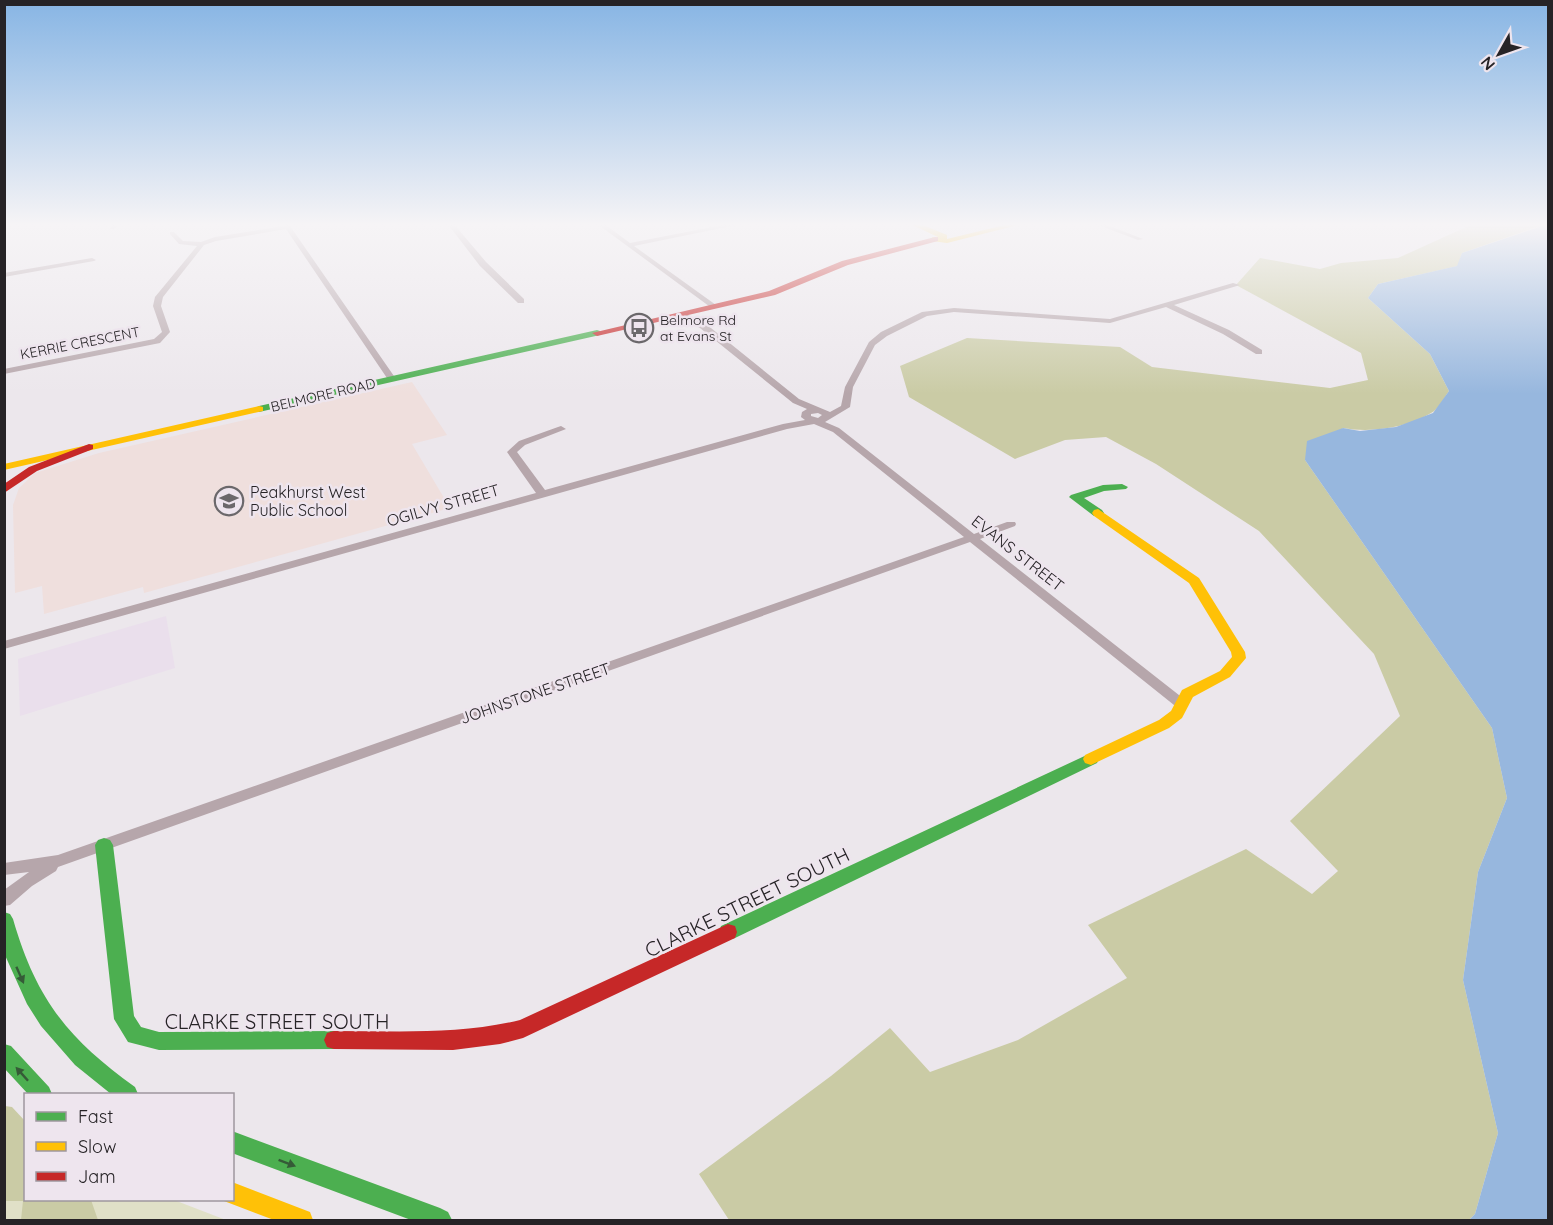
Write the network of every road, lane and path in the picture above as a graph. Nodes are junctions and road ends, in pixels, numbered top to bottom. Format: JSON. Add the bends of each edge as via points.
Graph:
{"nodes":[{"id":1,"x":173,"y":280,"type":"edge"},
{"id":2,"x":326,"y":280,"type":"edge"},
{"id":3,"x":500,"y":280,"type":"edge"},
{"id":4,"x":676,"y":280,"type":"edge"},
{"id":5,"x":803,"y":280,"type":"edge"},
{"id":6,"x":1236,"y":285,"type":"dead end"},
{"id":7,"x":521,"y":301,"type":"dead end"},
{"id":8,"x":1167,"y":305,"type":"junction"},
{"id":9,"x":713,"y":307,"type":"junction"},
{"id":10,"x":690,"y":316,"type":"junction"},
{"id":11,"x":1259,"y":352,"type":"dead end"},
{"id":12,"x":4,"y":372,"type":"edge"},
{"id":13,"x":392,"y":379,"type":"junction"},
{"id":14,"x":796,"y":401,"type":"junction"},
{"id":15,"x":823,"y":413,"type":"junction"},
{"id":16,"x":810,"y":418,"type":"junction"},
{"id":17,"x":561,"y":429,"type":"dead end"},
{"id":18,"x":836,"y":430,"type":"junction"},
{"id":19,"x":89,"y":447,"type":"junction"},
{"id":20,"x":4,"y":467,"type":"edge"},
{"id":21,"x":1122,"y":487,"type":"dead end"},
{"id":22,"x":4,"y":490,"type":"edge"},
{"id":23,"x":542,"y":494,"type":"junction"},
{"id":24,"x":1011,"y":524,"type":"dead end"},
{"id":25,"x":972,"y":538,"type":"junction"},
{"id":26,"x":4,"y":645,"type":"edge"},
{"id":27,"x":1179,"y":702,"type":"junction"},
{"id":28,"x":104,"y":845,"type":"junction"},
{"id":29,"x":59,"y":861,"type":"junction"},
{"id":30,"x":4,"y":869,"type":"edge"},
{"id":31,"x":4,"y":900,"type":"edge"},
{"id":32,"x":4,"y":919,"type":"edge"},
{"id":33,"x":4,"y":1053,"type":"edge"},
{"id":34,"x":40,"y":1093,"type":"edge"},
{"id":35,"x":125,"y":1093,"type":"edge"},
{"id":36,"x":234,"y":1143,"type":"edge"},
{"id":37,"x":234,"y":1194,"type":"edge"},
{"id":38,"x":302,"y":1221,"type":"edge"},
{"id":39,"x":440,"y":1221,"type":"edge"}],
"edges":[{"from":1,"to":12,"type":"street","name":"KERRIE CRESCENT","via":[[157,306],[165,339]]},
{"from":2,"to":13,"type":"street"},
{"from":3,"to":7,"type":"street"},
{"from":4,"to":9,"type":"street"},
{"from":5,"to":9,"type":"street","name":"BELMORE ROAD","via":[[772,293]]},
{"from":6,"to":8,"type":"street"},
{"from":8,"to":11,"type":"street"},
{"from":8,"to":15,"type":"street","via":[[1110,321],[954,310],[925,314],[875,341],[846,396],[845,407]]},
{"from":9,"to":10,"type":"street","name":"BELMORE ROAD"},
{"from":10,"to":13,"type":"street","name":"BELMORE ROAD","via":[[642,323]]},
{"from":10,"to":14,"type":"street"},
{"from":13,"to":19,"type":"street","name":"BELMORE ROAD"},
{"from":14,"to":15,"type":"street"},
{"from":14,"to":16,"type":"street"},
{"from":15,"to":16,"type":"street","name":"OGILVY STREET"},
{"from":15,"to":18,"type":"street","name":"EVANS STREET"},
{"from":16,"to":18,"type":"street","name":"EVANS STREET"},
{"from":16,"to":23,"type":"street","name":"OGILVY STREET"},
{"from":17,"to":23,"type":"street","via":[[522,443],[512,452]]},
{"from":18,"to":25,"type":"street","name":"EVANS STREET"},
{"from":19,"to":20,"type":"street","name":"BELMORE ROAD"},
{"from":19,"to":22,"type":"street","via":[[31,469]]},
{"from":21,"to":27,"type":"street","name":"CLARKE STREET SOUTH","via":[[1075,497],[1194,581],[1238,652],[1239,658],[1232,667],[1196,687]]},
{"from":23,"to":26,"type":"street","name":"OGILVY STREET"},
{"from":24,"to":25,"type":"street","name":"JOHNSTONE STREET"},
{"from":25,"to":27,"type":"street","name":"EVANS STREET"},
{"from":25,"to":28,"type":"street","name":"JOHNSTONE STREET"},
{"from":27,"to":28,"type":"street","name":"CLARKE STREET SOUTH","via":[[1177,714],[1155,729],[557,1015],[523,1029],[479,1039],[159,1041],[135,1035],[124,1019]]},
{"from":28,"to":29,"type":"street","name":"JOHNSTONE STREET"},
{"from":29,"to":30,"type":"street","name":"JOHNSTONE STREET"},
{"from":29,"to":31,"type":"street","name":"JOHNSTONE STREET"},
{"from":32,"to":35,"type":"street","one_way":true,"via":[[15,963],[38,1010],[75,1054]]},
{"from":34,"to":33,"type":"street","one_way":true},
{"from":36,"to":39,"type":"street","one_way":true},
{"from":37,"to":38,"type":"street"}]}
